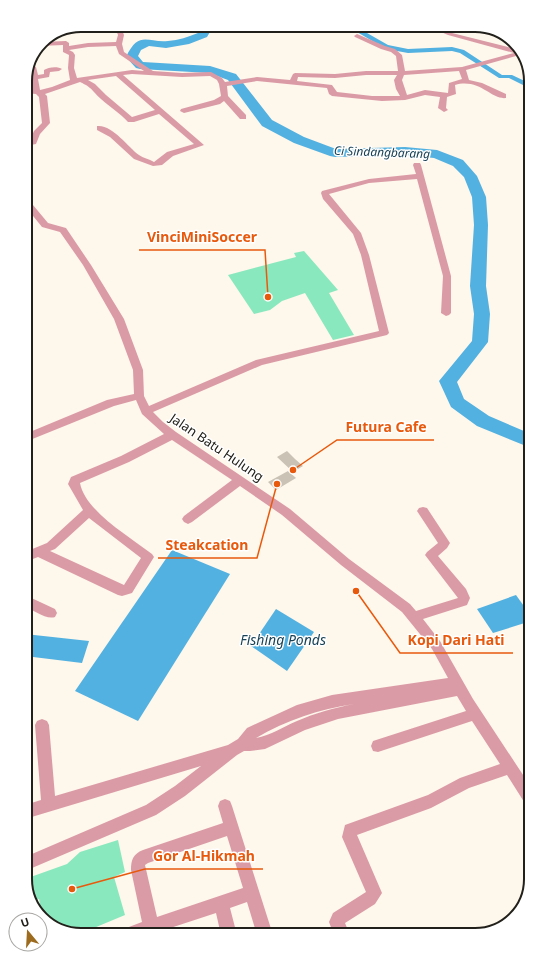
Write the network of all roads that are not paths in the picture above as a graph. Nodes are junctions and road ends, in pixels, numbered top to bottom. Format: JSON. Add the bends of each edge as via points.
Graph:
{"nodes":[{"id":1,"x":120,"y":32,"type":"edge"},
{"id":2,"x":445,"y":32,"type":"edge"},
{"id":3,"x":357,"y":36,"type":"dead end"},
{"id":4,"x":49,"y":44,"type":"edge"},
{"id":5,"x":119,"y":44,"type":"junction"},
{"id":6,"x":66,"y":49,"type":"junction"},
{"id":7,"x":513,"y":51,"type":"edge"},
{"id":8,"x":516,"y":54,"type":"edge"},
{"id":9,"x":59,"y":69,"type":"dead end"},
{"id":10,"x":462,"y":69,"type":"junction"},
{"id":11,"x":33,"y":71,"type":"edge"},
{"id":12,"x":152,"y":72,"type":"junction"},
{"id":13,"x":402,"y":73,"type":"junction"},
{"id":14,"x":117,"y":74,"type":"junction"},
{"id":15,"x":34,"y":77,"type":"junction"},
{"id":16,"x":77,"y":80,"type":"junction"},
{"id":17,"x":465,"y":81,"type":"junction"},
{"id":18,"x":293,"y":82,"type":"junction"},
{"id":19,"x":223,"y":84,"type":"junction"},
{"id":20,"x":32,"y":92,"type":"edge"},
{"id":21,"x":39,"y":92,"type":"junction"},
{"id":22,"x":444,"y":95,"type":"junction"},
{"id":23,"x":504,"y":96,"type":"dead end"},
{"id":24,"x":225,"y":97,"type":"junction"},
{"id":25,"x":405,"y":98,"type":"junction"},
{"id":26,"x":184,"y":110,"type":"dead end"},
{"id":27,"x":444,"y":110,"type":"dead end"},
{"id":28,"x":160,"y":112,"type":"junction"},
{"id":29,"x":243,"y":117,"type":"dead end"},
{"id":30,"x":100,"y":128,"type":"dead end"},
{"id":31,"x":32,"y":142,"type":"edge"},
{"id":32,"x":417,"y":165,"type":"dead end"},
{"id":33,"x":420,"y":176,"type":"junction"},
{"id":34,"x":32,"y":209,"type":"edge"},
{"id":35,"x":446,"y":313,"type":"dead end"},
{"id":36,"x":139,"y":396,"type":"junction"},
{"id":37,"x":146,"y":411,"type":"junction"},
{"id":38,"x":32,"y":435,"type":"edge"},
{"id":39,"x":172,"y":435,"type":"junction"},
{"id":40,"x":240,"y":480,"type":"junction"},
{"id":41,"x":90,"y":511,"type":"junction"},
{"id":42,"x":423,"y":511,"type":"dead end"},
{"id":43,"x":188,"y":519,"type":"dead end"},
{"id":44,"x":32,"y":553,"type":"edge"},
{"id":45,"x":32,"y":555,"type":"edge"},
{"id":46,"x":32,"y":604,"type":"edge"},
{"id":47,"x":51,"y":613,"type":"dead end"},
{"id":48,"x":414,"y":617,"type":"junction"},
{"id":49,"x":458,"y":686,"type":"junction"},
{"id":50,"x":475,"y":714,"type":"junction"},
{"id":51,"x":42,"y":725,"type":"dead end"},
{"id":52,"x":378,"y":746,"type":"dead end"},
{"id":53,"x":237,"y":747,"type":"junction"},
{"id":54,"x":509,"y":767,"type":"junction"},
{"id":55,"x":524,"y":790,"type":"edge"},
{"id":56,"x":49,"y":805,"type":"junction"},
{"id":57,"x":225,"y":806,"type":"dead end"},
{"id":58,"x":32,"y":810,"type":"edge"},
{"id":59,"x":231,"y":827,"type":"junction"},
{"id":60,"x":32,"y":861,"type":"edge"},
{"id":61,"x":252,"y":893,"type":"junction"},
{"id":62,"x":220,"y":903,"type":"junction"},
{"id":63,"x":151,"y":926,"type":"junction"},
{"id":64,"x":145,"y":928,"type":"edge"},
{"id":65,"x":226,"y":928,"type":"edge"},
{"id":66,"x":263,"y":928,"type":"edge"},
{"id":67,"x":339,"y":928,"type":"edge"}],
"edges":[{"from":1,"to":5,"type":"street"},
{"from":2,"to":7,"type":"street"},
{"from":3,"to":13,"type":"street","via":[[396,52],[400,56]]},
{"from":4,"to":6,"type":"street","via":[[66,43]]},
{"from":5,"to":6,"type":"street"},
{"from":5,"to":12,"type":"street","via":[[121,52]]},
{"from":6,"to":16,"type":"street","via":[[66,52],[72,54],[71,68]]},
{"from":8,"to":10,"type":"street"},
{"from":9,"to":15,"type":"street","via":[[47,70],[47,76]]},
{"from":10,"to":13,"type":"street"},
{"from":10,"to":17,"type":"street"},
{"from":11,"to":15,"type":"street"},
{"from":12,"to":14,"type":"street"},
{"from":12,"to":19,"type":"street","via":[[211,74]]},
{"from":13,"to":18,"type":"street","via":[[335,76],[298,74],[295,75]]},
{"from":13,"to":25,"type":"street","via":[[398,80]]},
{"from":14,"to":16,"type":"street"},
{"from":14,"to":28,"type":"street"},
{"from":15,"to":21,"type":"street","via":[[36,90]]},
{"from":16,"to":21,"type":"street"},
{"from":16,"to":28,"type":"street","via":[[93,85],[103,97],[131,120]]},
{"from":17,"to":22,"type":"street","via":[[452,83],[452,94]]},
{"from":17,"to":23,"type":"street","via":[[480,84]]},
{"from":18,"to":19,"type":"street","via":[[257,79]]},
{"from":18,"to":25,"type":"street","via":[[328,85],[333,93],[369,99]]},
{"from":19,"to":24,"type":"street"},
{"from":20,"to":21,"type":"street"},
{"from":21,"to":31,"type":"street","via":[[43,96],[46,123]]},
{"from":22,"to":25,"type":"street","via":[[421,93]]},
{"from":22,"to":27,"type":"street"},
{"from":24,"to":26,"type":"street","via":[[217,102]]},
{"from":24,"to":29,"type":"street"},
{"from":28,"to":30,"type":"street","via":[[200,145],[170,154],[159,163],[153,164],[137,156]]},
{"from":32,"to":33,"type":"street"},
{"from":33,"to":35,"type":"street","via":[[447,276]]},
{"from":33,"to":37,"type":"street","via":[[369,181],[325,193],[357,233],[384,333],[259,362]]},
{"from":34,"to":36,"type":"street","name":"Jalan Batu Hulung","via":[[45,225],[63,230],[111,306],[138,370]]},
{"from":36,"to":37,"type":"street","name":"Jalan Batu Hulung"},
{"from":36,"to":38,"type":"street","via":[[111,403]]},
{"from":37,"to":39,"type":"street","name":"Jalan Batu Hulung"},
{"from":39,"to":40,"type":"street","name":"Jalan Batu Hulung"},
{"from":39,"to":41,"type":"street","via":[[75,480],[74,484]]},
{"from":40,"to":43,"type":"street"},
{"from":40,"to":48,"type":"street","name":"Jalan Batu Hulung","via":[[286,512],[345,562],[399,602]]},
{"from":41,"to":44,"type":"street","via":[[51,546]]},
{"from":41,"to":45,"type":"street","via":[[101,523],[148,557],[128,589],[115,588]]},
{"from":42,"to":48,"type":"street","via":[[444,543],[432,556],[464,598],[463,601]]},
{"from":46,"to":47,"type":"street"},
{"from":48,"to":49,"type":"street","name":"Jalan Batu Hulung","via":[[436,645]]},
{"from":49,"to":50,"type":"street","name":"Jalan Batu Hulung"},
{"from":49,"to":53,"type":"street","via":[[338,714],[306,724],[262,744]]},
{"from":50,"to":52,"type":"street"},
{"from":50,"to":54,"type":"street","name":"Jalan Batu Hulung"},
{"from":51,"to":56,"type":"street"},
{"from":53,"to":56,"type":"street"},
{"from":53,"to":60,"type":"street","via":[[151,810]]},
{"from":54,"to":55,"type":"street","name":"Jalan Batu Hulung"},
{"from":54,"to":67,"type":"street","via":[[465,783],[431,801],[350,830],[349,837],[374,894],[338,918]]},
{"from":56,"to":58,"type":"street"},
{"from":57,"to":59,"type":"street"},
{"from":59,"to":61,"type":"street"},
{"from":59,"to":63,"type":"street","via":[[144,857],[138,862]]},
{"from":61,"to":62,"type":"street"},
{"from":61,"to":66,"type":"street"},
{"from":62,"to":63,"type":"street"},
{"from":62,"to":65,"type":"street"},
{"from":63,"to":64,"type":"street"}]}
